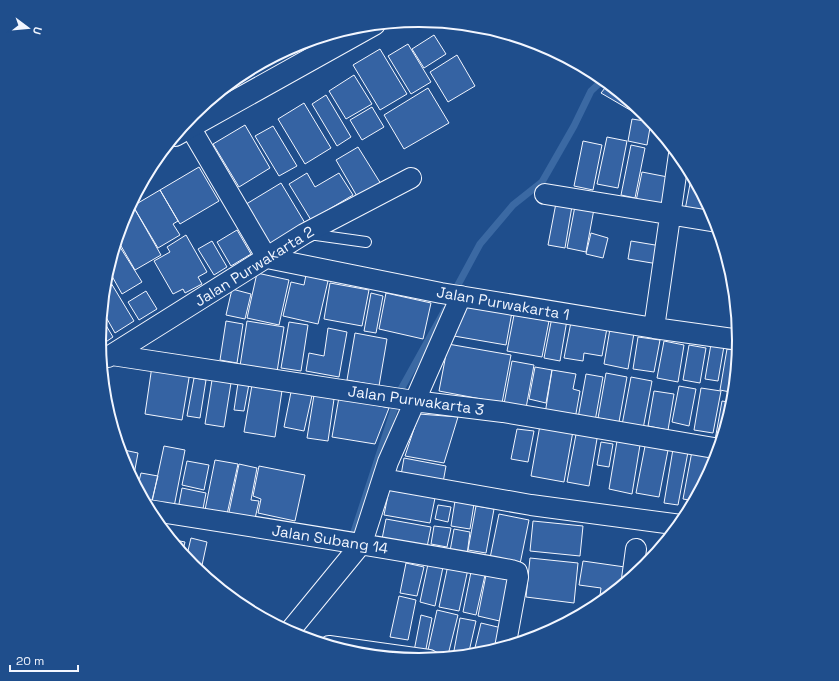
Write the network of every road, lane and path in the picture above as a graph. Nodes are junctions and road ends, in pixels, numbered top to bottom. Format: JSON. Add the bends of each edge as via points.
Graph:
{"nodes":[{"id":1,"x":358,"y":33,"type":"edge"},
{"id":2,"x":191,"y":127,"type":"edge"},
{"id":3,"x":185,"y":133,"type":"edge"},
{"id":4,"x":678,"y":163,"type":"edge"},
{"id":5,"x":411,"y":178,"type":"dead end"},
{"id":6,"x":545,"y":194,"type":"dead end"},
{"id":7,"x":670,"y":213,"type":"junction"},
{"id":8,"x":709,"y":220,"type":"edge"},
{"id":9,"x":304,"y":234,"type":"junction"},
{"id":10,"x":366,"y":242,"type":"dead end"},
{"id":11,"x":267,"y":258,"type":"junction"},
{"id":12,"x":453,"y":295,"type":"junction"},
{"id":13,"x":654,"y":328,"type":"junction"},
{"id":14,"x":733,"y":339,"type":"edge"},
{"id":15,"x":106,"y":357,"type":"edge"},
{"id":16,"x":403,"y":399,"type":"junction"},
{"id":17,"x":713,"y":448,"type":"edge"},
{"id":18,"x":383,"y":480,"type":"junction"},
{"id":19,"x":157,"y":511,"type":"edge"},
{"id":20,"x":673,"y":524,"type":"edge"},
{"id":21,"x":352,"y":542,"type":"junction"},
{"id":22,"x":636,"y":549,"type":"dead end"},
{"id":23,"x":633,"y":569,"type":"edge"},
{"id":24,"x":293,"y":627,"type":"edge"},
{"id":25,"x":506,"y":641,"type":"edge"}],
"edges":[{"from":1,"to":2,"type":"street"},
{"from":3,"to":11,"type":"street"},
{"from":4,"to":7,"type":"street"},
{"from":5,"to":9,"type":"street","name":"Jalan Purwakarta 2"},
{"from":6,"to":7,"type":"street"},
{"from":7,"to":8,"type":"street"},
{"from":7,"to":13,"type":"street"},
{"from":9,"to":10,"type":"lane"},
{"from":9,"to":11,"type":"street","name":"Jalan Purwakarta 2"},
{"from":11,"to":12,"type":"street","name":"Jalan Purwakarta 1"},
{"from":11,"to":15,"type":"street","name":"Jalan Purwakarta 2"},
{"from":12,"to":13,"type":"street","name":"Jalan Purwakarta 1"},
{"from":12,"to":16,"type":"street"},
{"from":13,"to":14,"type":"street","name":"Jalan Purwakarta 1"},
{"from":15,"to":16,"type":"street","name":"Jalan Purwakarta 3"},
{"from":16,"to":17,"type":"street","name":"Jalan Purwakarta 3","via":[[503,412]]},
{"from":16,"to":18,"type":"street"},
{"from":18,"to":20,"type":"street","via":[[531,505]]},
{"from":18,"to":21,"type":"street"},
{"from":19,"to":21,"type":"street","name":"Jalan Subang 14"},
{"from":21,"to":24,"type":"street"},
{"from":21,"to":25,"type":"street","name":"Jalan Subang 14","via":[[517,572]]},
{"from":22,"to":23,"type":"street"}]}
